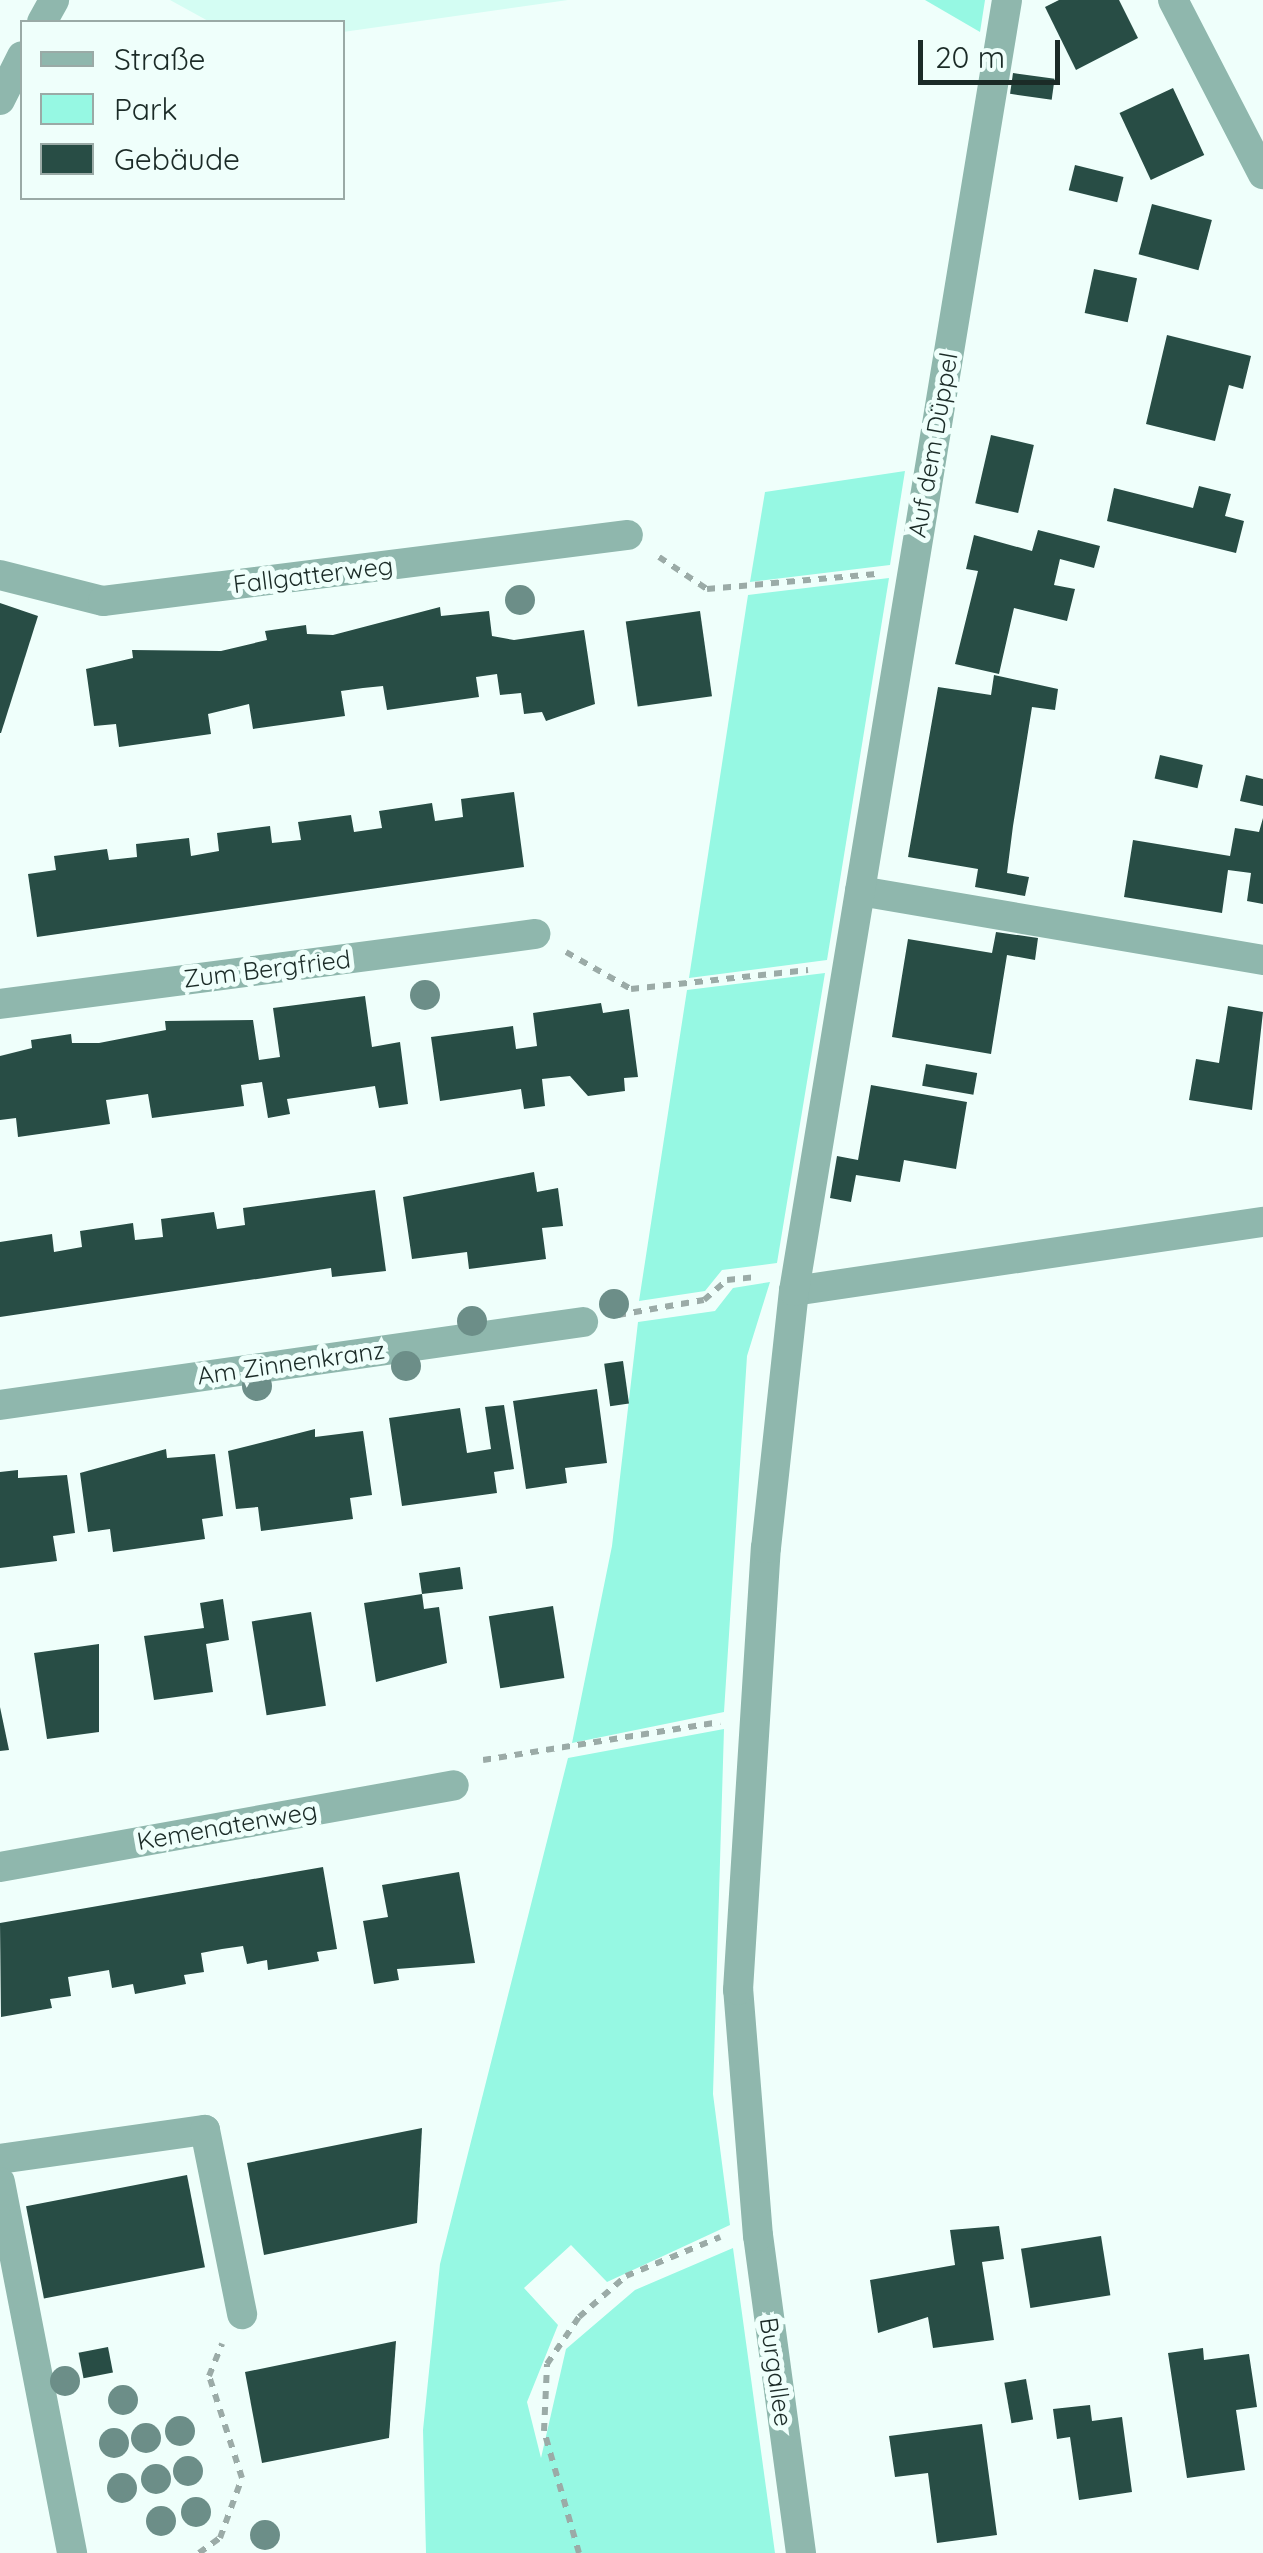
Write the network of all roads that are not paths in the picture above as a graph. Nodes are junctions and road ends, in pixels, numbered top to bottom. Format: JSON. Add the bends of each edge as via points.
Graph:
{"nodes":[{"id":1,"x":1007,"y":0,"type":"edge"},
{"id":2,"x":1173,"y":0,"type":"edge"},
{"id":3,"x":20,"y":60,"type":"edge"},
{"id":4,"x":0,"y":100,"type":"edge"},
{"id":5,"x":1263,"y":174,"type":"edge"},
{"id":6,"x":628,"y":535,"type":"road end"},
{"id":7,"x":0,"y":575,"type":"edge"},
{"id":8,"x":860,"y":891,"type":"junction"},
{"id":9,"x":535,"y":934,"type":"road end"},
{"id":10,"x":1263,"y":960,"type":"edge"},
{"id":11,"x":0,"y":1004,"type":"edge"},
{"id":12,"x":1263,"y":1222,"type":"edge"},
{"id":13,"x":795,"y":1282,"type":"junction"},
{"id":14,"x":583,"y":1322,"type":"road end"},
{"id":15,"x":0,"y":1405,"type":"edge"},
{"id":16,"x":755,"y":1715,"type":"joint"},
{"id":17,"x":454,"y":1785,"type":"road end"},
{"id":18,"x":0,"y":1867,"type":"edge"},
{"id":19,"x":0,"y":2159,"type":"edge"},
{"id":20,"x":0,"y":2182,"type":"edge"},
{"id":21,"x":242,"y":2314,"type":"road end"},
{"id":22,"x":72,"y":2553,"type":"edge"},
{"id":23,"x":802,"y":2553,"type":"edge"}],
"edges":[{"from":1,"to":8,"type":"street","name":"Auf dem Düppel"},
{"from":2,"to":5,"type":"street"},
{"from":3,"to":4,"type":"street"},
{"from":6,"to":7,"type":"street","name":"Fallgatterweg","via":[[103,602]]},
{"from":8,"to":10,"type":"street"},
{"from":8,"to":13,"type":"street","name":"Auf dem Düppel"},
{"from":9,"to":11,"type":"street","name":"Zum Bergfried"},
{"from":12,"to":13,"type":"street"},
{"from":13,"to":16,"type":"street","name":"Auf dem Düppel"},
{"from":14,"to":15,"type":"street","name":"Am Zinnenkranz"},
{"from":16,"to":23,"type":"street","name":"Burgallee","via":[[738,1990],[757,2228]]},
{"from":17,"to":18,"type":"street","name":"Kemenatenweg"},
{"from":19,"to":21,"type":"street","via":[[205,2130]]},
{"from":20,"to":22,"type":"street"}]}
